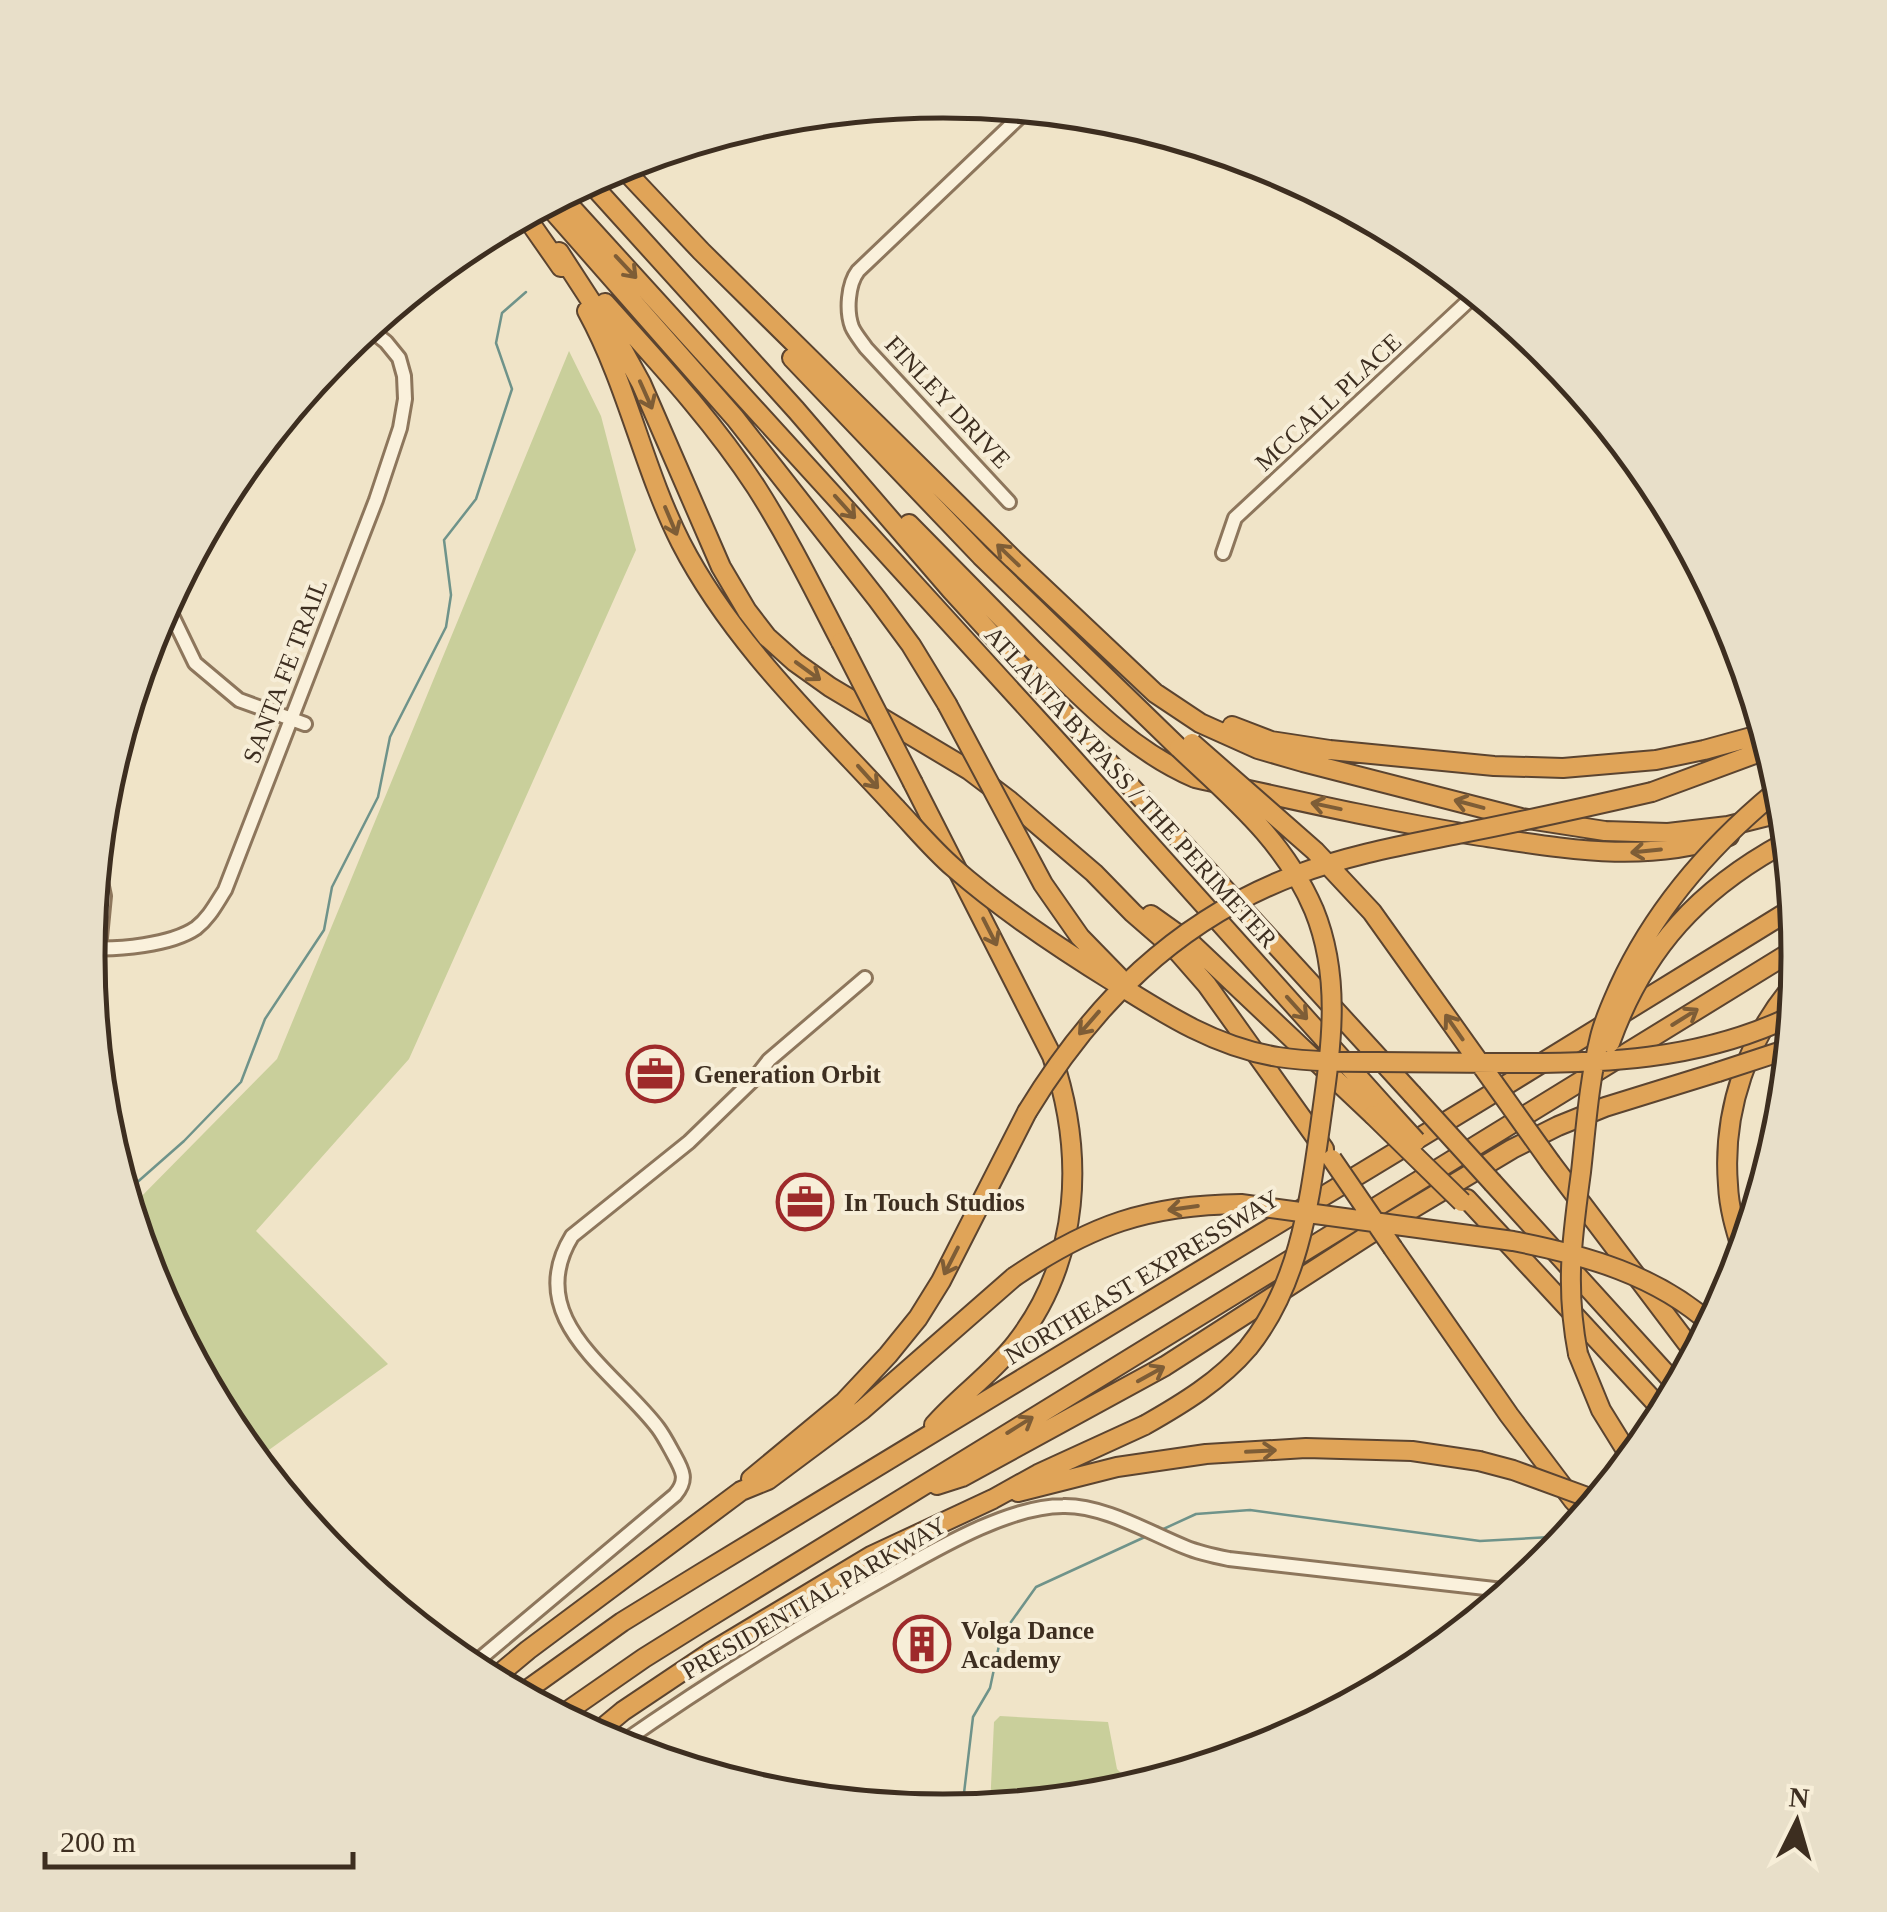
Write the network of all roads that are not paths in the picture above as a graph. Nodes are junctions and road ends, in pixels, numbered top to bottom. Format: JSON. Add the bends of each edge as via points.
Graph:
{"nodes":[{"id":1,"x":1015,"y":121,"type":"edge"},
{"id":2,"x":632,"y":178,"type":"edge"},
{"id":3,"x":599,"y":192,"type":"edge"},
{"id":4,"x":570,"y":206,"type":"edge"},
{"id":5,"x":556,"y":213,"type":"edge"},
{"id":6,"x":534,"y":225,"type":"edge"},
{"id":7,"x":532,"y":226,"type":"edge"},
{"id":8,"x":700,"y":251,"type":"junction"},
{"id":9,"x":559,"y":252,"type":"junction"},
{"id":10,"x":1467,"y":302,"type":"edge"},
{"id":11,"x":379,"y":337,"type":"edge"},
{"id":12,"x":796,"y":410,"type":"junction"},
{"id":13,"x":1010,"y":502,"type":"dead end"},
{"id":14,"x":1223,"y":553,"type":"dead end"},
{"id":15,"x":175,"y":621,"type":"edge"},
{"id":16,"x":1112,"y":653,"type":"junction"},
{"id":17,"x":290,"y":719,"type":"junction"},
{"id":18,"x":305,"y":724,"type":"dead end"},
{"id":19,"x":1753,"y":737,"type":"edge"},
{"id":20,"x":1185,"y":745,"type":"junction"},
{"id":21,"x":1756,"y":753,"type":"edge"},
{"id":22,"x":1767,"y":800,"type":"edge"},
{"id":23,"x":1770,"y":815,"type":"edge"},
{"id":24,"x":1770,"y":816,"type":"edge"},
{"id":25,"x":1775,"y":849,"type":"edge"},
{"id":26,"x":1094,"y":873,"type":"junction"},
{"id":27,"x":1781,"y":916,"type":"edge"},
{"id":28,"x":105,"y":948,"type":"edge"},
{"id":29,"x":1782,"y":957,"type":"edge"},
{"id":30,"x":866,"y":978,"type":"dead end"},
{"id":31,"x":1140,"y":998,"type":"junction"},
{"id":32,"x":1780,"y":1000,"type":"edge"},
{"id":33,"x":1779,"y":1021,"type":"edge"},
{"id":34,"x":1776,"y":1053,"type":"edge"},
{"id":35,"x":1379,"y":1111,"type":"junction"},
{"id":36,"x":1580,"y":1175,"type":"junction"},
{"id":37,"x":1736,"y":1231,"type":"edge"},
{"id":38,"x":1700,"y":1317,"type":"edge"},
{"id":39,"x":1687,"y":1343,"type":"edge"},
{"id":40,"x":1668,"y":1377,"type":"edge"},
{"id":41,"x":1654,"y":1401,"type":"edge"},
{"id":42,"x":920,"y":1440,"type":"junction"},
{"id":43,"x":1623,"y":1447,"type":"edge"},
{"id":44,"x":741,"y":1491,"type":"junction"},
{"id":45,"x":908,"y":1494,"type":"junction"},
{"id":46,"x":1585,"y":1496,"type":"edge"},
{"id":47,"x":993,"y":1499,"type":"junction"},
{"id":48,"x":1577,"y":1505,"type":"edge"},
{"id":49,"x":1492,"y":1590,"type":"edge"},
{"id":50,"x":483,"y":1656,"type":"edge"},
{"id":51,"x":504,"y":1670,"type":"edge"},
{"id":52,"x":533,"y":1687,"type":"edge"},
{"id":53,"x":572,"y":1707,"type":"edge"},
{"id":54,"x":607,"y":1724,"type":"edge"},
{"id":55,"x":633,"y":1735,"type":"edge"}],
"edges":[{"from":1,"to":13,"type":"street","name":"FINLEY DRIVE","via":[[858,271],[849,299],[851,324],[866,348]]},
{"from":2,"to":8,"type":"highway"},
{"from":3,"to":12,"type":"highway","name":"ATLANTA BYPASS / THE PERIMETER"},
{"from":4,"to":35,"type":"highway","name":"ATLANTA BYPASS / THE PERIMETER","one_way":true,"via":[[1059,743]]},
{"from":5,"to":31,"type":"highway","bridge":true,"via":[[735,418],[877,599],[948,704],[1044,884],[1080,937]]},
{"from":6,"to":9,"type":"highway"},
{"from":7,"to":31,"type":"highway","one_way":true,"bridge":true,"via":[[607,348],[655,484],[698,575],[751,650],[950,865],[1064,951]]},
{"from":16,"to":8,"type":"highway","one_way":true},
{"from":8,"to":20,"type":"highway","via":[[981,556]]},
{"from":9,"to":26,"type":"highway","one_way":true,"via":[[624,352],[720,567],[768,637],[830,688],[969,770]]},
{"from":9,"to":42,"type":"highway","one_way":true,"bridge":true,"via":[[701,412],[755,486],[1052,1056],[1073,1166],[1072,1205],[1053,1280],[1016,1344]]},
{"from":10,"to":14,"type":"street","name":"MCCALL PLACE","via":[[1235,518]]},
{"from":11,"to":17,"type":"street","name":"SANTA FE TRAIL","via":[[399,358],[402,414],[376,500]]},
{"from":24,"to":12,"type":"highway","one_way":true,"via":[[1703,844],[1590,852],[1420,826],[1170,768],[1092,709]]},
{"from":12,"to":40,"type":"highway","name":"ATLANTA BYPASS / THE PERIMETER","bridge":true,"via":[[951,590]]},
{"from":15,"to":17,"type":"street","via":[[195,663],[239,700]]},
{"from":16,"to":19,"type":"highway","via":[[1211,718],[1272,740],[1330,750],[1590,768]]},
{"from":23,"to":16,"type":"highway","one_way":true,"via":[[1668,832],[1605,831],[1522,818],[1258,749],[1155,693]]},
{"from":17,"to":18,"type":"street"},
{"from":17,"to":28,"type":"street","name":"SANTA FE TRAIL","via":[[210,915],[172,938]]},
{"from":39,"to":20,"type":"highway","one_way":true,"bridge":true,"via":[[1372,912],[1315,851]]},
{"from":20,"to":47,"type":"highway","bridge":true,"via":[[1290,864],[1326,948],[1333,1022],[1301,1240],[1267,1320],[1218,1376],[1145,1425]]},
{"from":21,"to":44,"type":"highway","one_way":true,"bridge":true,"via":[[1652,792],[1329,864],[1232,904],[1176,940],[1126,982],[1064,1054],[918,1318],[844,1402]]},
{"from":22,"to":36,"type":"highway","bridge":true,"via":[[1695,867],[1636,950],[1600,1034]]},
{"from":25,"to":36,"type":"highway","bridge":true,"via":[[1713,890],[1643,972],[1607,1052]]},
{"from":26,"to":35,"type":"highway","via":[[1193,945]]},
{"from":26,"to":48,"type":"highway","bridge":true,"via":[[1207,986]]},
{"from":27,"to":42,"type":"highway","name":"NORTHEAST EXPRESSWAY"},
{"from":45,"to":29,"type":"highway","one_way":true},
{"from":30,"to":50,"type":"street","via":[[562,1251],[557,1292],[568,1324],[659,1429],[685,1478],[675,1495]]},
{"from":31,"to":33,"type":"highway","bridge":true,"via":[[1235,1047],[1334,1062],[1633,1060],[1716,1044]]},
{"from":32,"to":37,"type":"highway","via":[[1750,1054],[1728,1133]]},
{"from":45,"to":34,"type":"highway","one_way":true,"bridge":true,"via":[[962,1477],[1165,1366],[1512,1149],[1605,1107]]},
{"from":35,"to":41,"type":"highway","name":"ATLANTA BYPASS / THE PERIMETER","bridge":true},
{"from":36,"to":43,"type":"highway","bridge":true,"via":[[1570,1261],[1572,1321],[1592,1392]]},
{"from":38,"to":44,"type":"highway","one_way":true,"bridge":true,"via":[[1621,1269],[1513,1240],[1241,1204],[1151,1212],[1098,1228],[1014,1277],[862,1410],[768,1480]]},
{"from":42,"to":52,"type":"highway","name":"NORTHEAST EXPRESSWAY","via":[[622,1622]]},
{"from":44,"to":51,"type":"highway"},
{"from":45,"to":53,"type":"highway"},
{"from":47,"to":46,"type":"highway","one_way":true,"bridge":true,"via":[[1117,1467],[1306,1448],[1412,1451],[1479,1462]]},
{"from":47,"to":54,"type":"highway","via":[[871,1556]]},
{"from":49,"to":55,"type":"street","name":"PRESIDENTIAL PARKWAY","via":[[1229,1559],[1082,1507],[1037,1508],[932,1552],[827,1610]]}]}
